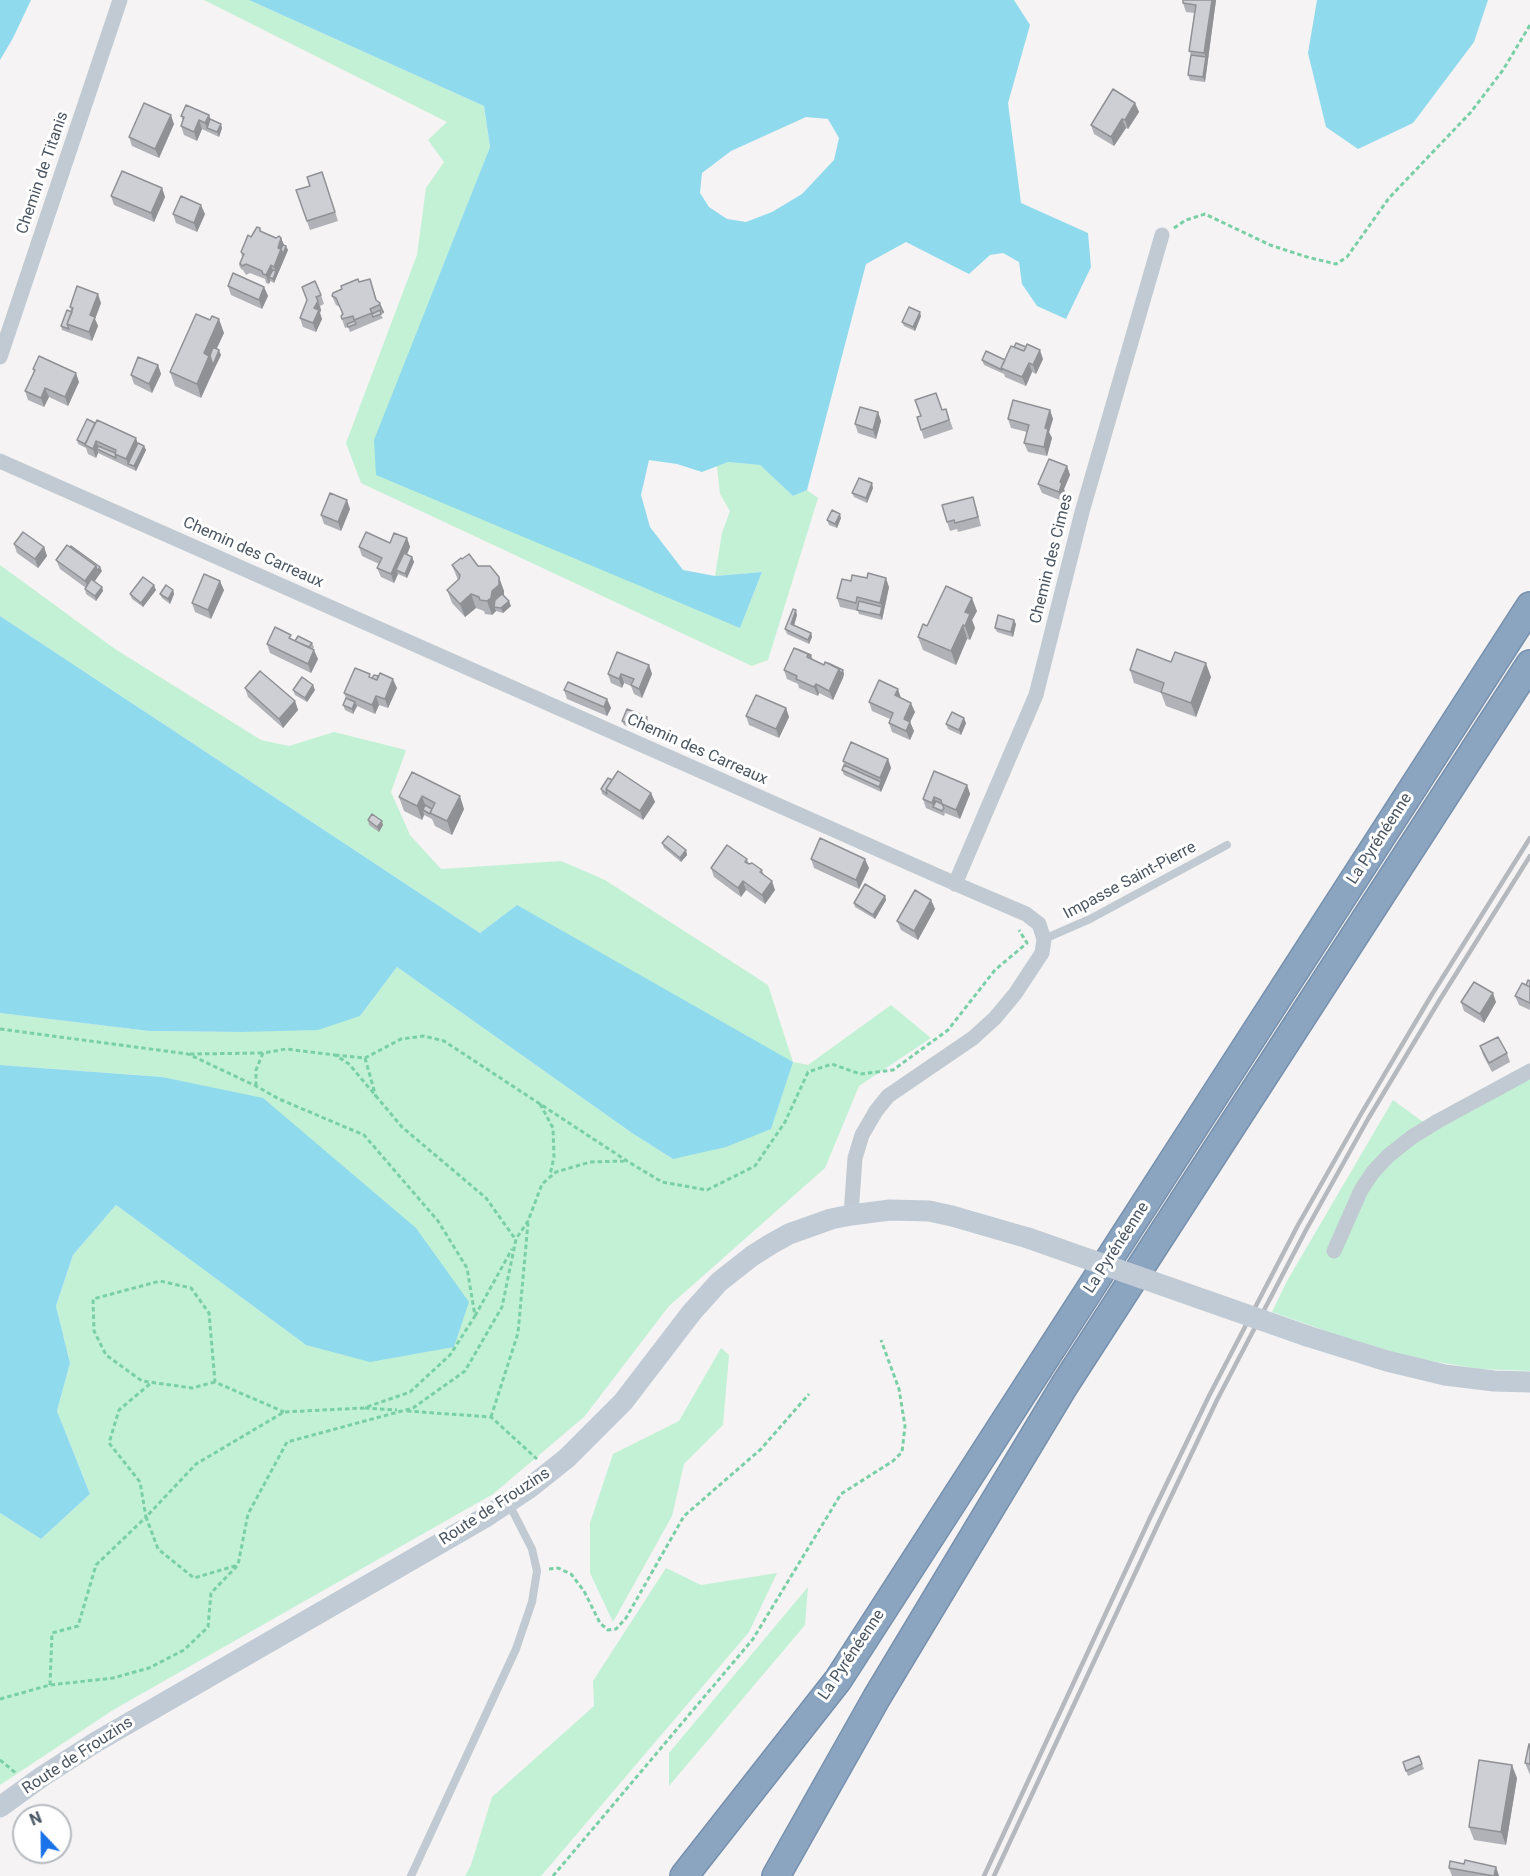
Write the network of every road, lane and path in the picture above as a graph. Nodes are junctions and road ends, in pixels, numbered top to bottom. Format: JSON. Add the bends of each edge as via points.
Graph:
{"nodes":[{"id":1,"x":120,"y":0,"type":"edge"},
{"id":2,"x":1530,"y":26,"type":"edge"},
{"id":3,"x":1162,"y":235,"type":"joint"},
{"id":4,"x":0,"y":357,"type":"edge"},
{"id":5,"x":0,"y":461,"type":"edge"},
{"id":6,"x":1530,"y":606,"type":"edge"},
{"id":7,"x":1530,"y":664,"type":"edge"},
{"id":8,"x":1227,"y":845,"type":"dead end"},
{"id":9,"x":955,"y":884,"type":"junction"},
{"id":10,"x":1017,"y":926,"type":"dead end"},
{"id":11,"x":1044,"y":939,"type":"junction"},
{"id":12,"x":0,"y":1029,"type":"edge"},
{"id":13,"x":263,"y":1053,"type":"junction"},
{"id":14,"x":188,"y":1054,"type":"junction"},
{"id":15,"x":335,"y":1055,"type":"junction"},
{"id":16,"x":365,"y":1058,"type":"junction"},
{"id":17,"x":1530,"y":1071,"type":"edge"},
{"id":18,"x":256,"y":1086,"type":"junction"},
{"id":19,"x":376,"y":1098,"type":"junction"},
{"id":20,"x":540,"y":1104,"type":"junction"},
{"id":21,"x":627,"y":1161,"type":"junction"},
{"id":22,"x":550,"y":1177,"type":"junction"},
{"id":23,"x":850,"y":1215,"type":"junction"},
{"id":24,"x":528,"y":1221,"type":"junction"},
{"id":25,"x":516,"y":1239,"type":"junction"},
{"id":26,"x":1334,"y":1251,"type":"dead end"},
{"id":27,"x":475,"y":1316,"type":"junction"},
{"id":28,"x":880,"y":1340,"type":"dead end"},
{"id":29,"x":152,"y":1382,"type":"junction"},
{"id":30,"x":216,"y":1382,"type":"junction"},
{"id":31,"x":1530,"y":1382,"type":"edge"},
{"id":32,"x":809,"y":1394,"type":"dead end"},
{"id":33,"x":364,"y":1408,"type":"junction"},
{"id":34,"x":401,"y":1410,"type":"junction"},
{"id":35,"x":284,"y":1412,"type":"junction"},
{"id":36,"x":491,"y":1417,"type":"junction"},
{"id":37,"x":551,"y":1472,"type":"junction"},
{"id":38,"x":509,"y":1502,"type":"junction"},
{"id":39,"x":146,"y":1517,"type":"junction"},
{"id":40,"x":238,"y":1565,"type":"junction"},
{"id":41,"x":537,"y":1570,"type":"junction"},
{"id":42,"x":50,"y":1685,"type":"junction"},
{"id":43,"x":0,"y":1699,"type":"edge"},
{"id":44,"x":0,"y":1807,"type":"edge"},
{"id":45,"x":806,"y":1823,"type":"junction"},
{"id":46,"x":411,"y":1876,"type":"edge"},
{"id":47,"x":552,"y":1876,"type":"edge"},
{"id":48,"x":684,"y":1876,"type":"edge"},
{"id":49,"x":776,"y":1876,"type":"edge"},
{"id":50,"x":797,"y":1876,"type":"edge"}],
"edges":[{"from":1,"to":4,"type":"street","name":"Chemin de Titanis"},
{"from":2,"to":3,"type":"path","via":[[1471,112],[1389,198],[1347,257],[1336,264],[1270,244],[1205,214]]},
{"from":3,"to":9,"type":"street","name":"Chemin des Cimes","via":[[1082,512],[1036,695]]},
{"from":5,"to":9,"type":"street","name":"Chemin des Carreaux"},
{"from":6,"to":48,"type":"highway","name":"La Pyrénéenne","via":[[838,1680]]},
{"from":7,"to":45,"type":"highway","name":"La Pyrénéenne","via":[[1064,1386]]},
{"from":8,"to":11,"type":"lane","name":"Impasse Saint-Pierre","via":[[1090,919]]},
{"from":9,"to":11,"type":"street","name":"Chemin des Carreaux","via":[[1026,914],[1039,924]]},
{"from":10,"to":21,"type":"path","via":[[1027,943],[995,970],[948,1030],[893,1070],[860,1074],[832,1064],[808,1072],[785,1122],[755,1166],[707,1190],[662,1182]]},
{"from":11,"to":23,"type":"street","via":[[1042,953],[995,1018],[973,1038],[888,1096],[876,1111],[855,1158]]},
{"from":12,"to":14,"type":"path"},
{"from":13,"to":14,"type":"path"},
{"from":13,"to":15,"type":"path","via":[[286,1049]]},
{"from":13,"to":18,"type":"path","via":[[256,1070]]},
{"from":14,"to":18,"type":"path"},
{"from":15,"to":16,"type":"path"},
{"from":15,"to":19,"type":"path","via":[[349,1064]]},
{"from":16,"to":19,"type":"path"},
{"from":16,"to":20,"type":"path","via":[[401,1039],[424,1036],[444,1041]]},
{"from":17,"to":26,"type":"street","via":[[1429,1126],[1388,1156],[1361,1190]]},
{"from":18,"to":27,"type":"path","via":[[364,1135],[438,1221],[467,1268]]},
{"from":19,"to":25,"type":"path","via":[[402,1127],[486,1198]]},
{"from":20,"to":21,"type":"path"},
{"from":20,"to":22,"type":"path","via":[[553,1128]]},
{"from":21,"to":22,"type":"path","via":[[590,1162]]},
{"from":22,"to":24,"type":"path","via":[[542,1184]]},
{"from":23,"to":31,"type":"main road","name":"Route de Frouzins","bridge":true,"via":[[929,1211],[1028,1238],[1387,1361],[1445,1375]]},
{"from":23,"to":37,"type":"main road","name":"Route de Frouzins","via":[[789,1234],[733,1270],[692,1312],[623,1402]]},
{"from":24,"to":25,"type":"path"},
{"from":24,"to":36,"type":"path","via":[[518,1333]]},
{"from":25,"to":27,"type":"path"},
{"from":25,"to":34,"type":"path","via":[[502,1307],[465,1371],[413,1408]]},
{"from":27,"to":33,"type":"path","via":[[450,1355],[410,1392]]},
{"from":28,"to":47,"type":"path","via":[[899,1389],[905,1426],[902,1452],[841,1494],[753,1639]]},
{"from":29,"to":30,"type":"path","via":[[192,1388]]},
{"from":29,"to":30,"type":"path","via":[[142,1381],[106,1355],[94,1331],[93,1299],[160,1281],[191,1288],[209,1313]]},
{"from":29,"to":39,"type":"path","via":[[119,1410],[109,1443],[140,1482]]},
{"from":30,"to":35,"type":"path"},
{"from":32,"to":41,"type":"path","via":[[761,1449],[684,1516],[616,1629],[608,1630],[600,1623],[571,1574],[558,1568]]},
{"from":33,"to":34,"type":"path"},
{"from":33,"to":35,"type":"path"},
{"from":34,"to":36,"type":"path"},
{"from":34,"to":40,"type":"path","via":[[287,1442],[248,1514]]},
{"from":35,"to":39,"type":"path","via":[[196,1464]]},
{"from":36,"to":37,"type":"path"},
{"from":37,"to":38,"type":"main road","name":"Route de Frouzins"},
{"from":38,"to":41,"type":"lane","via":[[532,1549]]},
{"from":38,"to":44,"type":"main road","name":"Route de Frouzins","via":[[96,1742]]},
{"from":39,"to":40,"type":"path","via":[[158,1549],[194,1578]]},
{"from":39,"to":42,"type":"path","via":[[96,1565],[78,1626],[52,1633]]},
{"from":40,"to":42,"type":"path","via":[[211,1593],[207,1627],[184,1650],[149,1668],[112,1678]]},
{"from":41,"to":46,"type":"lane","via":[[532,1602],[516,1649]]},
{"from":42,"to":43,"type":"path"},
{"from":45,"to":49,"type":"highway","name":"La Pyrénéenne"},
{"from":45,"to":50,"type":"highway"}]}
